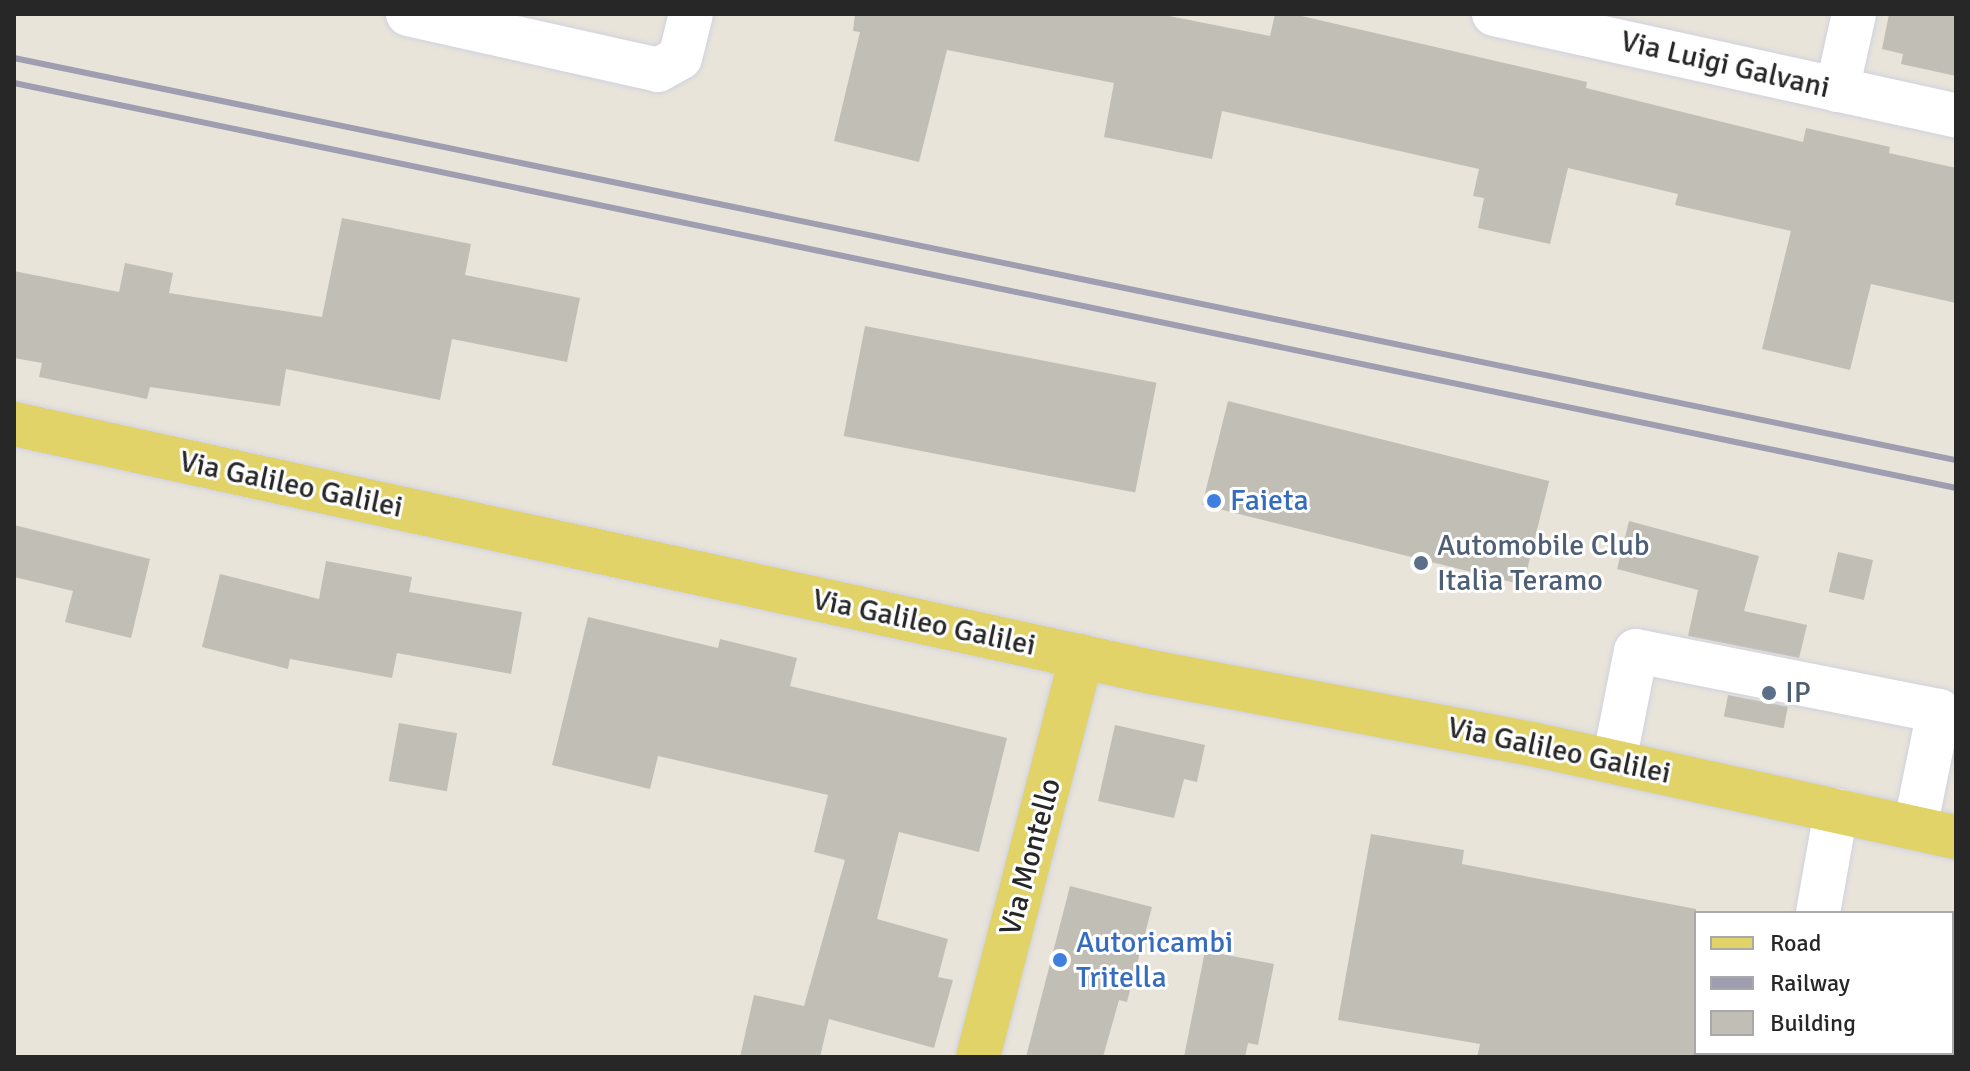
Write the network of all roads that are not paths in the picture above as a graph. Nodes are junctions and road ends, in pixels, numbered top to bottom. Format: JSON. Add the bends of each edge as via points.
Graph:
{"nodes":[{"id":1,"x":408,"y":14,"type":"edge"},
{"id":2,"x":691,"y":14,"type":"edge"},
{"id":3,"x":1494,"y":14,"type":"edge"},
{"id":4,"x":1854,"y":14,"type":"edge"},
{"id":5,"x":1837,"y":90,"type":"junction"},
{"id":6,"x":1956,"y":116,"type":"edge"},
{"id":7,"x":14,"y":424,"type":"edge"},
{"id":8,"x":1082,"y":656,"type":"junction"},
{"id":9,"x":1614,"y":762,"type":"junction"},
{"id":10,"x":1836,"y":811,"type":"junction"},
{"id":11,"x":1936,"y":832,"type":"edge"},
{"id":12,"x":1818,"y":911,"type":"edge"},
{"id":13,"x":978,"y":1057,"type":"edge"}],
"edges":[{"from":1,"to":2,"type":"street","via":[[658,70],[680,58]]},
{"from":3,"to":5,"type":"street","name":"Via Luigi Galvani"},
{"from":4,"to":5,"type":"street"},
{"from":5,"to":6,"type":"street","name":"Via Luigi Galvani"},
{"from":7,"to":8,"type":"main road","name":"Via Galileo Galilei"},
{"from":8,"to":9,"type":"main road","name":"Via Galileo Galilei"},
{"from":8,"to":13,"type":"main road","name":"Via Montello"},
{"from":9,"to":10,"type":"main road","name":"Via Galileo Galilei"},
{"from":9,"to":11,"type":"street","via":[[1636,651],[1939,711]]},
{"from":10,"to":11,"type":"main road","name":"Via Galileo Galilei"},
{"from":10,"to":12,"type":"street"}]}
